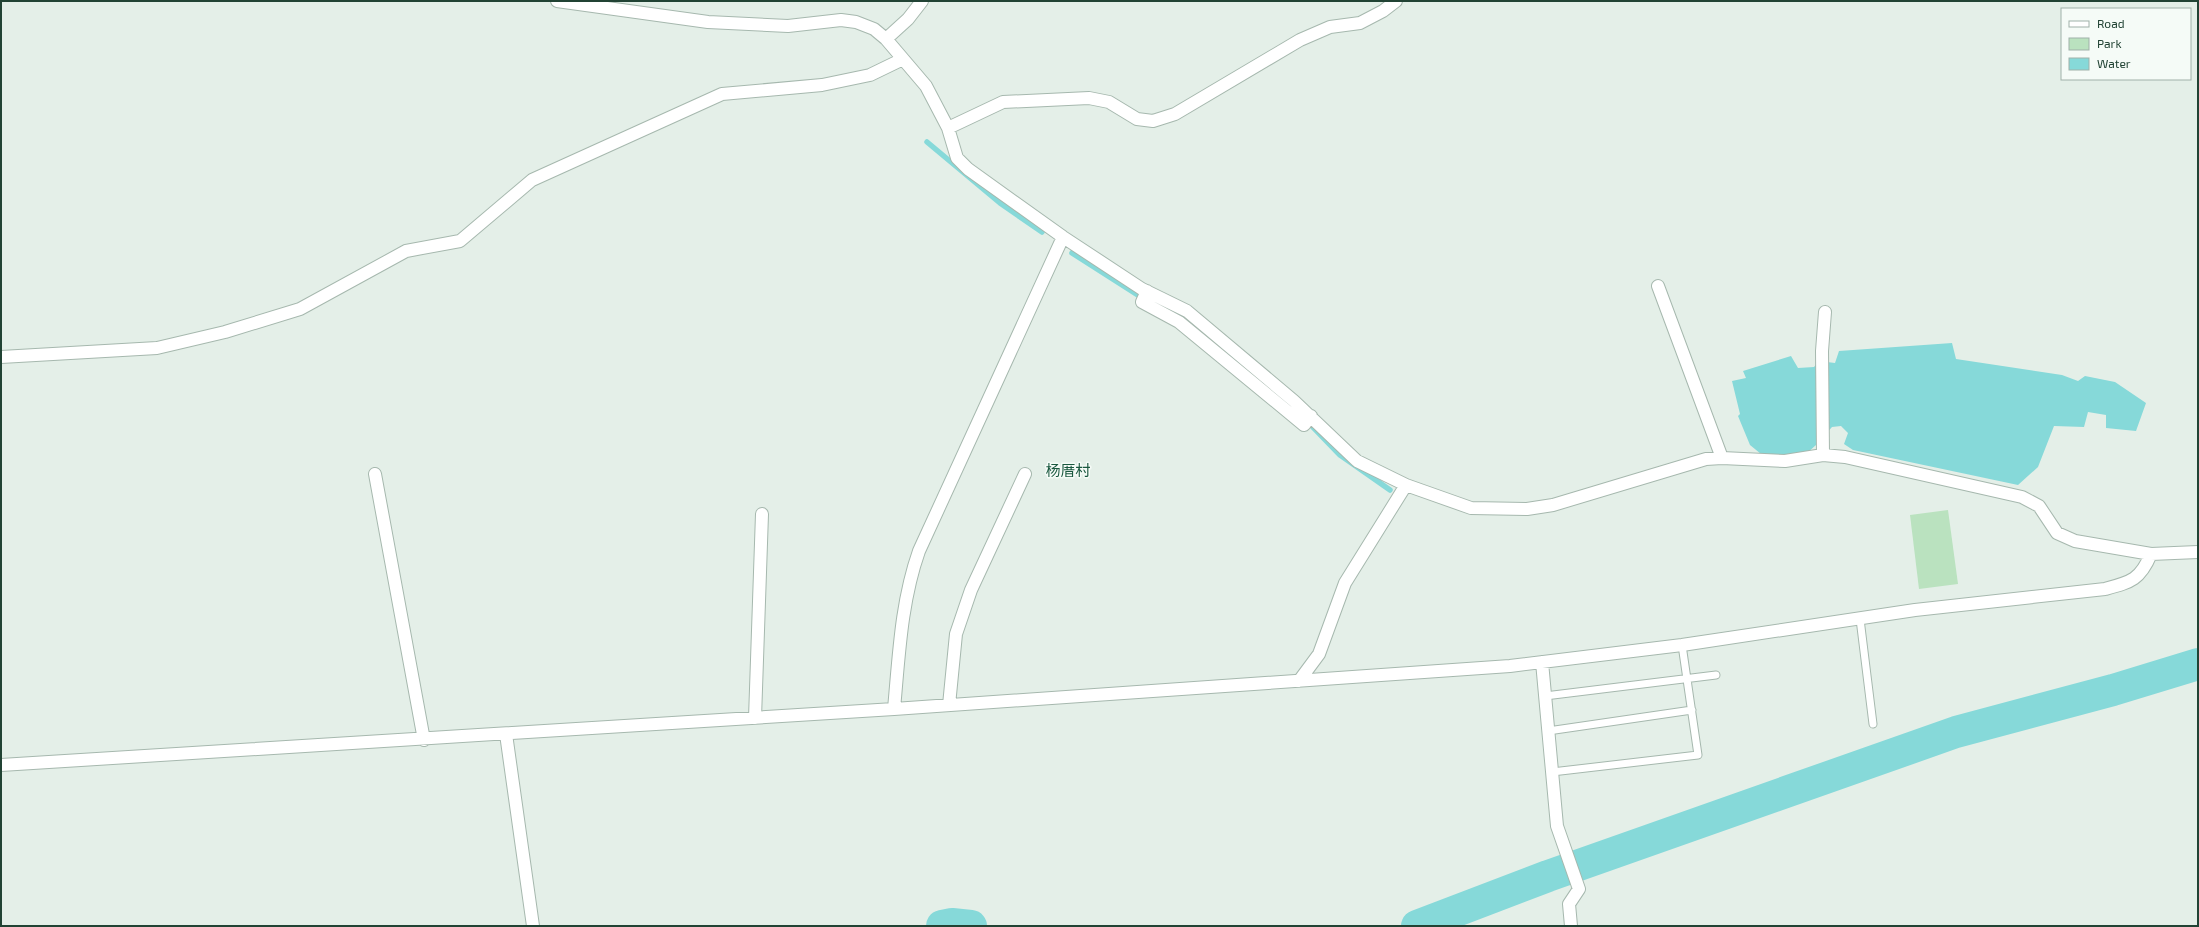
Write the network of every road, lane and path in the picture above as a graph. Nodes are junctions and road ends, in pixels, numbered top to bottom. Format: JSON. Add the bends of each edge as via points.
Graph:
{"nodes":[{"id":1,"x":557,"y":1,"type":"edge"},
{"id":2,"x":922,"y":1,"type":"edge"},
{"id":3,"x":1396,"y":1,"type":"edge"},
{"id":4,"x":886,"y":39,"type":"junction"},
{"id":5,"x":904,"y":59,"type":"junction"},
{"id":6,"x":948,"y":128,"type":"junction"},
{"id":7,"x":1063,"y":237,"type":"junction"},
{"id":8,"x":1658,"y":286,"type":"dead end"},
{"id":9,"x":1825,"y":312,"type":"dead end"},
{"id":10,"x":1,"y":357,"type":"edge"},
{"id":11,"x":1823,"y":451,"type":"junction"},
{"id":12,"x":1722,"y":458,"type":"junction"},
{"id":13,"x":375,"y":474,"type":"dead end"},
{"id":14,"x":1025,"y":474,"type":"dead end"},
{"id":15,"x":1406,"y":485,"type":"junction"},
{"id":16,"x":762,"y":514,"type":"dead end"},
{"id":17,"x":2198,"y":552,"type":"edge"},
{"id":18,"x":2151,"y":554,"type":"junction"},
{"id":19,"x":1860,"y":619,"type":"junction"},
{"id":20,"x":1682,"y":645,"type":"junction"},
{"id":21,"x":1542,"y":662,"type":"junction"},
{"id":22,"x":1716,"y":675,"type":"dead end"},
{"id":23,"x":1687,"y":678,"type":"junction"},
{"id":24,"x":1298,"y":681,"type":"junction"},
{"id":25,"x":1545,"y":696,"type":"junction"},
{"id":26,"x":950,"y":705,"type":"junction"},
{"id":27,"x":894,"y":709,"type":"junction"},
{"id":28,"x":1692,"y":710,"type":"junction"},
{"id":29,"x":754,"y":718,"type":"junction"},
{"id":30,"x":1873,"y":724,"type":"dead end"},
{"id":31,"x":1548,"y":731,"type":"junction"},
{"id":32,"x":506,"y":734,"type":"junction"},
{"id":33,"x":424,"y":740,"type":"junction"},
{"id":34,"x":1,"y":765,"type":"edge"},
{"id":35,"x":1552,"y":772,"type":"junction"},
{"id":36,"x":533,"y":926,"type":"edge"},
{"id":37,"x":1571,"y":926,"type":"edge"}],
"edges":[{"from":1,"to":4,"type":"street","via":[[708,22],[788,26],[840,20],[856,22],[874,29]]},
{"from":2,"to":4,"type":"street","via":[[908,19]]},
{"from":3,"to":6,"type":"street","via":[[1383,12],[1360,23],[1330,27],[1300,40],[1175,114],[1153,121],[1137,119],[1109,102],[1089,98],[1003,102]]},
{"from":4,"to":5,"type":"street"},
{"from":5,"to":6,"type":"street","via":[[926,86]]},
{"from":5,"to":10,"type":"street","via":[[870,75],[822,85],[722,94],[532,180],[460,241],[406,251],[300,309],[224,332],[157,348]]},
{"from":6,"to":7,"type":"street","via":[[957,158],[968,169]]},
{"from":7,"to":15,"type":"street","via":[[1145,296],[1183,317],[1357,461]]},
{"from":7,"to":27,"type":"street","via":[[919,551],[908,588],[900,637]]},
{"from":8,"to":12,"type":"street"},
{"from":9,"to":11,"type":"street","via":[[1822,351]]},
{"from":11,"to":12,"type":"street","via":[[1785,461]]},
{"from":11,"to":18,"type":"street","via":[[2022,497],[2039,506],[2057,532],[2075,541]]},
{"from":12,"to":15,"type":"street","via":[[1706,459],[1553,505],[1527,510],[1471,508]]},
{"from":13,"to":33,"type":"street"},
{"from":14,"to":26,"type":"street","via":[[971,590],[956,634]]},
{"from":15,"to":24,"type":"street","via":[[1345,583],[1319,654]]},
{"from":16,"to":29,"type":"street"},
{"from":17,"to":18,"type":"street"},
{"from":18,"to":19,"type":"street","via":[[2146,566],[2132,582],[2105,589],[1915,610]]},
{"from":19,"to":20,"type":"street"},
{"from":19,"to":30,"type":"lane"},
{"from":20,"to":21,"type":"street"},
{"from":20,"to":23,"type":"lane"},
{"from":21,"to":24,"type":"street"},
{"from":21,"to":25,"type":"street"},
{"from":22,"to":23,"type":"lane"},
{"from":23,"to":25,"type":"lane"},
{"from":23,"to":28,"type":"lane"},
{"from":24,"to":26,"type":"street"},
{"from":25,"to":31,"type":"street"},
{"from":26,"to":27,"type":"street"},
{"from":27,"to":29,"type":"street"},
{"from":28,"to":31,"type":"lane"},
{"from":28,"to":35,"type":"lane","via":[[1698,755]]},
{"from":29,"to":32,"type":"street"},
{"from":31,"to":35,"type":"street"},
{"from":32,"to":33,"type":"street"},
{"from":32,"to":36,"type":"street"},
{"from":33,"to":34,"type":"street"},
{"from":35,"to":37,"type":"street","via":[[1557,826],[1579,889],[1569,904]]}]}
